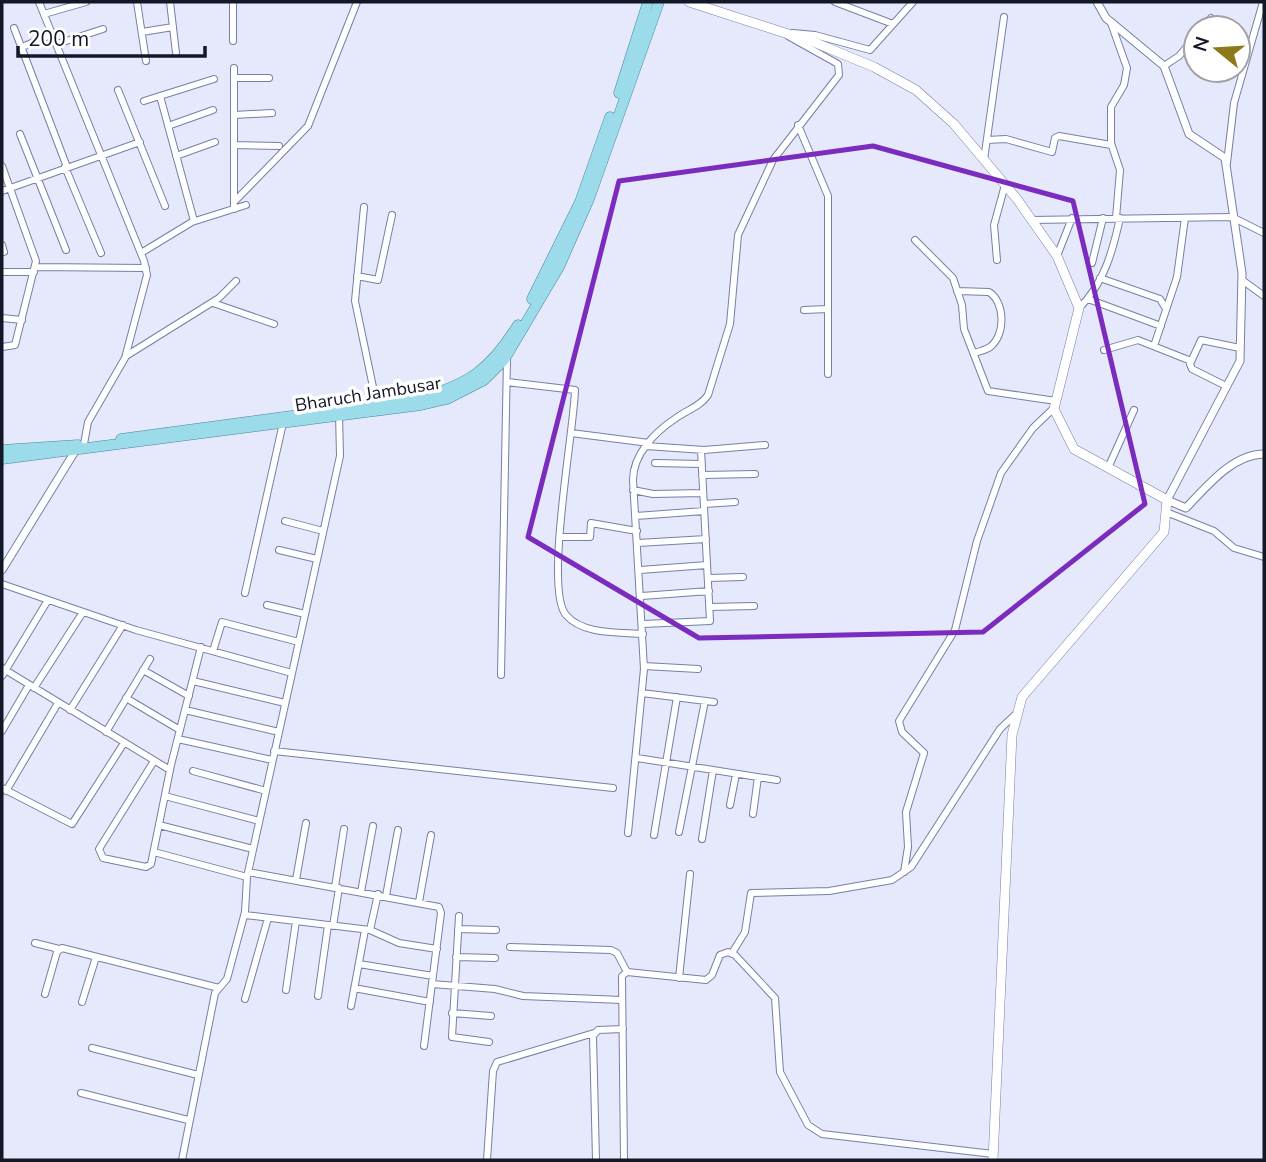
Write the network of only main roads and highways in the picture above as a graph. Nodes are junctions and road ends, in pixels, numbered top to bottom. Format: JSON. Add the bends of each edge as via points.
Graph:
{"nodes":[{"id":1,"x":648,"y":2,"type":"edge"},
{"id":2,"x":659,"y":2,"type":"edge"},
{"id":3,"x":689,"y":2,"type":"edge"},
{"id":4,"x":699,"y":3,"type":"edge"},
{"id":5,"x":496,"y":364,"type":"junction"},
{"id":6,"x":339,"y":412,"type":"junction"},
{"id":7,"x":186,"y":433,"type":"junction"},
{"id":8,"x":2,"y":455,"type":"edge"},
{"id":9,"x":993,"y":1157,"type":"edge"}],
"edges":[{"from":1,"to":5,"type":"main road","name":"Bharuch Jambusar","via":[[580,202]]},
{"from":2,"to":5,"type":"main road","name":"Bharuch Jambusar","via":[[589,199],[555,273],[507,356]]},
{"from":3,"to":4,"type":"main road"},
{"from":4,"to":9,"type":"main road","via":[[874,67],[916,90],[954,124],[1057,256],[1079,307],[1055,404],[1074,449],[1167,500],[1164,533],[1022,697],[1012,735]]},
{"from":5,"to":6,"type":"main road","name":"Bharuch Jambusar","via":[[450,390]]},
{"from":6,"to":7,"type":"main road","name":"Bharuch Jambusar"},
{"from":6,"to":7,"type":"main road","name":"Bharuch Jambusar"},
{"from":7,"to":8,"type":"main road","name":"Bharuch Jambusar"}]}
